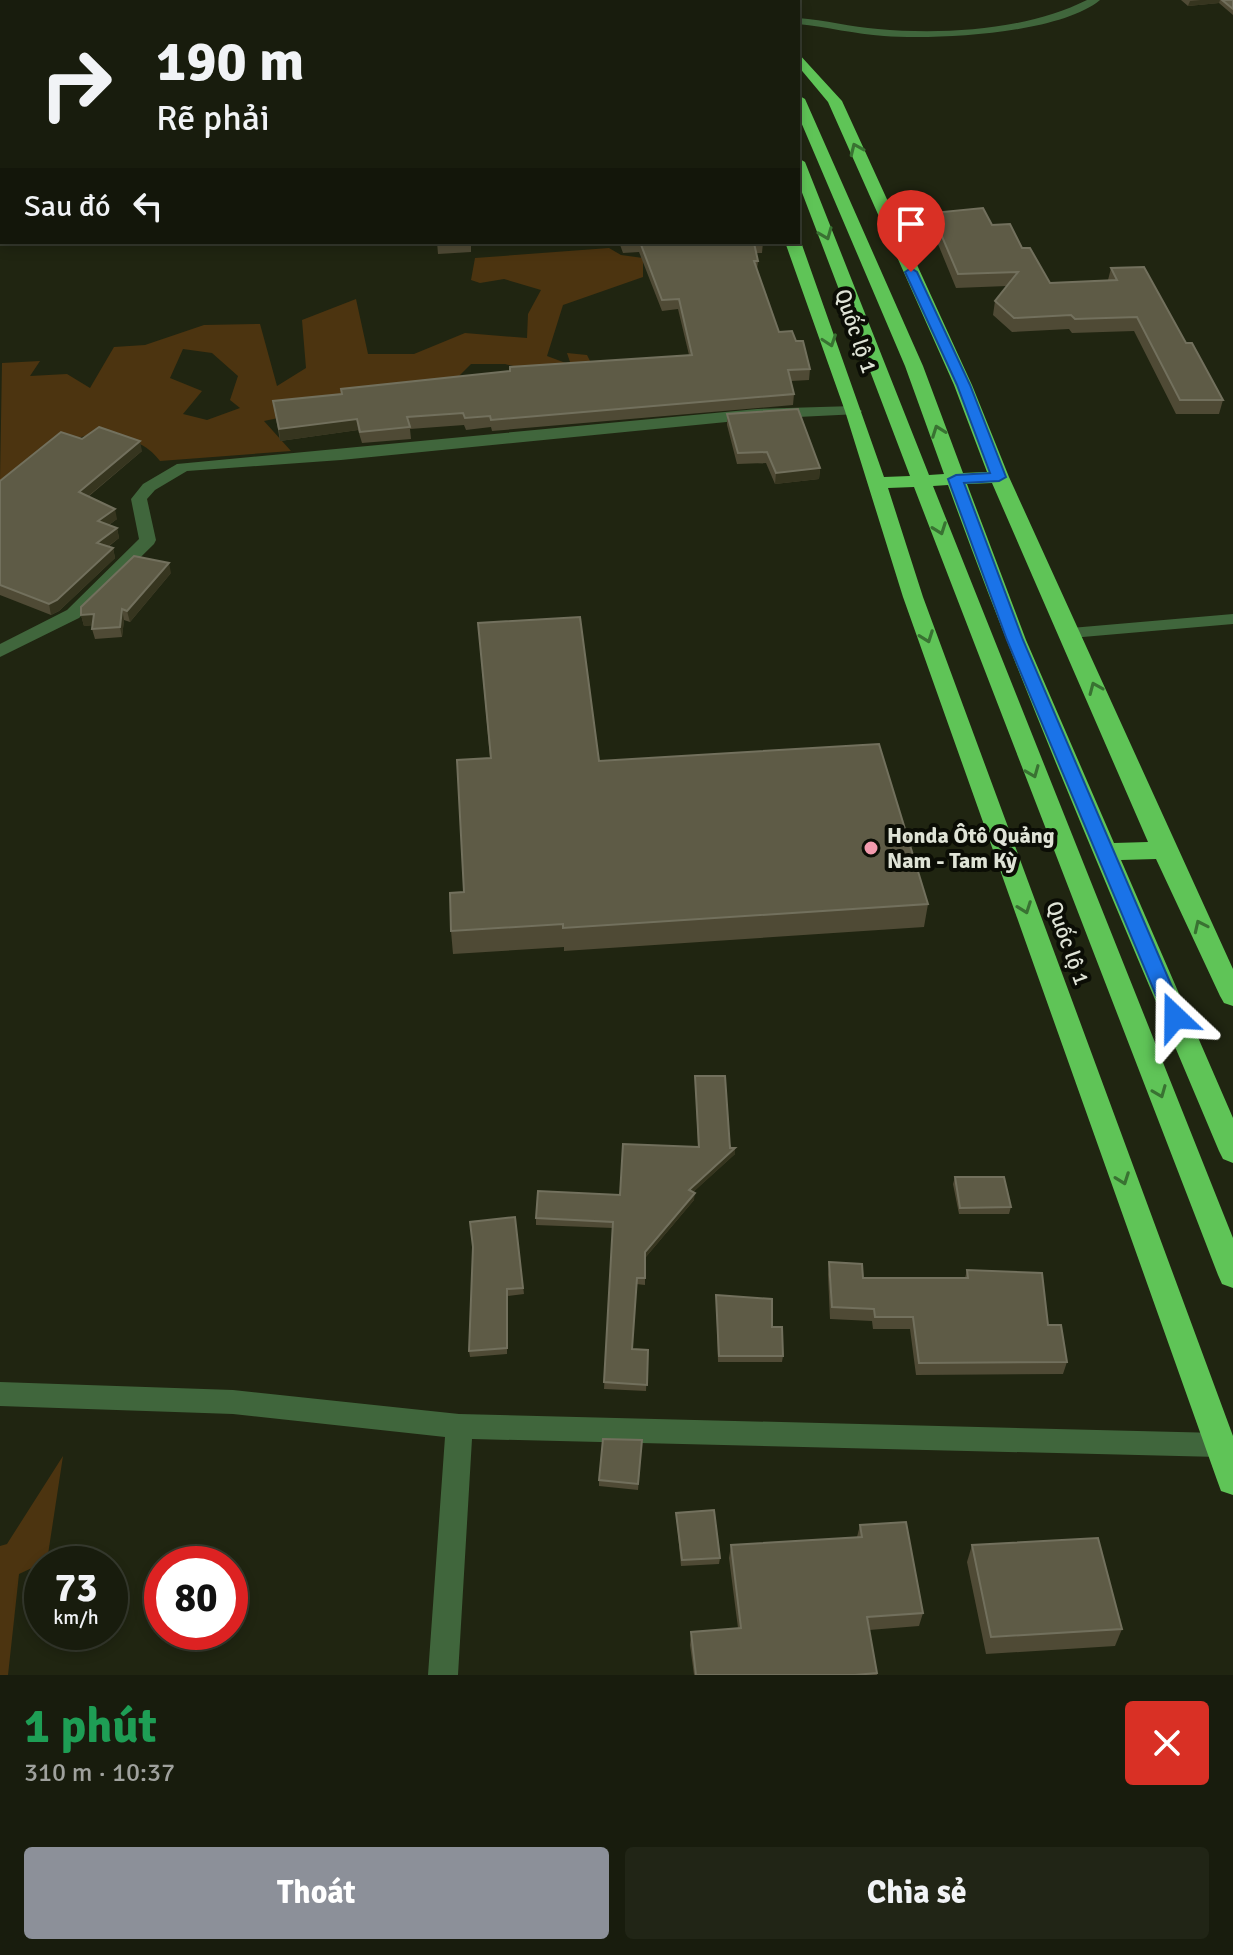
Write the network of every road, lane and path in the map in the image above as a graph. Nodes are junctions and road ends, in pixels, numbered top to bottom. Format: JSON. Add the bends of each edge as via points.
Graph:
{"nodes":[{"id":1,"x":1095,"y":0,"type":"edge"},
{"id":2,"x":800,"y":21,"type":"edge"},
{"id":3,"x":800,"y":59,"type":"edge"},
{"id":4,"x":800,"y":104,"type":"edge"},
{"id":5,"x":800,"y":167,"type":"edge"},
{"id":6,"x":794,"y":244,"type":"edge"},
{"id":7,"x":854,"y":411,"type":"junction"},
{"id":8,"x":999,"y":477,"type":"junction"},
{"id":9,"x":956,"y":479,"type":"junction"},
{"id":10,"x":923,"y":481,"type":"junction"},
{"id":11,"x":877,"y":483,"type":"junction"},
{"id":12,"x":1233,"y":619,"type":"edge"},
{"id":13,"x":1071,"y":633,"type":"junction"},
{"id":14,"x":0,"y":651,"type":"edge"},
{"id":15,"x":1164,"y":850,"type":"junction"},
{"id":16,"x":1104,"y":852,"type":"junction"},
{"id":17,"x":1233,"y":996,"type":"edge"},
{"id":18,"x":1233,"y":1151,"type":"edge"},
{"id":19,"x":1233,"y":1275,"type":"edge"},
{"id":20,"x":0,"y":1394,"type":"edge"},
{"id":21,"x":459,"y":1426,"type":"junction"},
{"id":22,"x":1219,"y":1445,"type":"junction"},
{"id":23,"x":1233,"y":1480,"type":"edge"},
{"id":24,"x":443,"y":1675,"type":"edge"}],
"edges":[{"from":1,"to":2,"type":"street","via":[[1043,20],[984,29],[884,33]]},
{"from":8,"to":3,"type":"highway","one_way":true,"via":[[835,101]]},
{"from":9,"to":4,"type":"highway","name":"Quốc lộ 1","one_way":true,"via":[[914,366]]},
{"from":5,"to":10,"type":"highway","name":"Quốc lộ 1","one_way":true},
{"from":6,"to":7,"type":"highway","name":"Quốc lộ 1","one_way":true},
{"from":7,"to":11,"type":"highway","name":"Quốc lộ 1"},
{"from":7,"to":14,"type":"street","via":[[757,414],[183,467],[139,499],[148,540],[73,614]]},
{"from":8,"to":9,"type":"highway"},
{"from":8,"to":13,"type":"highway"},
{"from":9,"to":10,"type":"highway"},
{"from":9,"to":16,"type":"highway","name":"Quốc lộ 1","via":[[1015,640]]},
{"from":10,"to":11,"type":"highway"},
{"from":10,"to":19,"type":"highway","name":"Quốc lộ 1","one_way":true,"via":[[980,639]]},
{"from":11,"to":22,"type":"highway","name":"Quốc lộ 1","one_way":true,"via":[[913,597]]},
{"from":12,"to":13,"type":"street"},
{"from":15,"to":13,"type":"highway","one_way":true},
{"from":15,"to":16,"type":"highway"},
{"from":17,"to":15,"type":"highway","one_way":true},
{"from":16,"to":18,"type":"highway","name":"Quốc lộ 1"},
{"from":20,"to":21,"type":"street","via":[[233,1402]]},
{"from":21,"to":22,"type":"street"},
{"from":21,"to":24,"type":"street"},
{"from":22,"to":23,"type":"highway","name":"Quốc lộ 1"}]}
